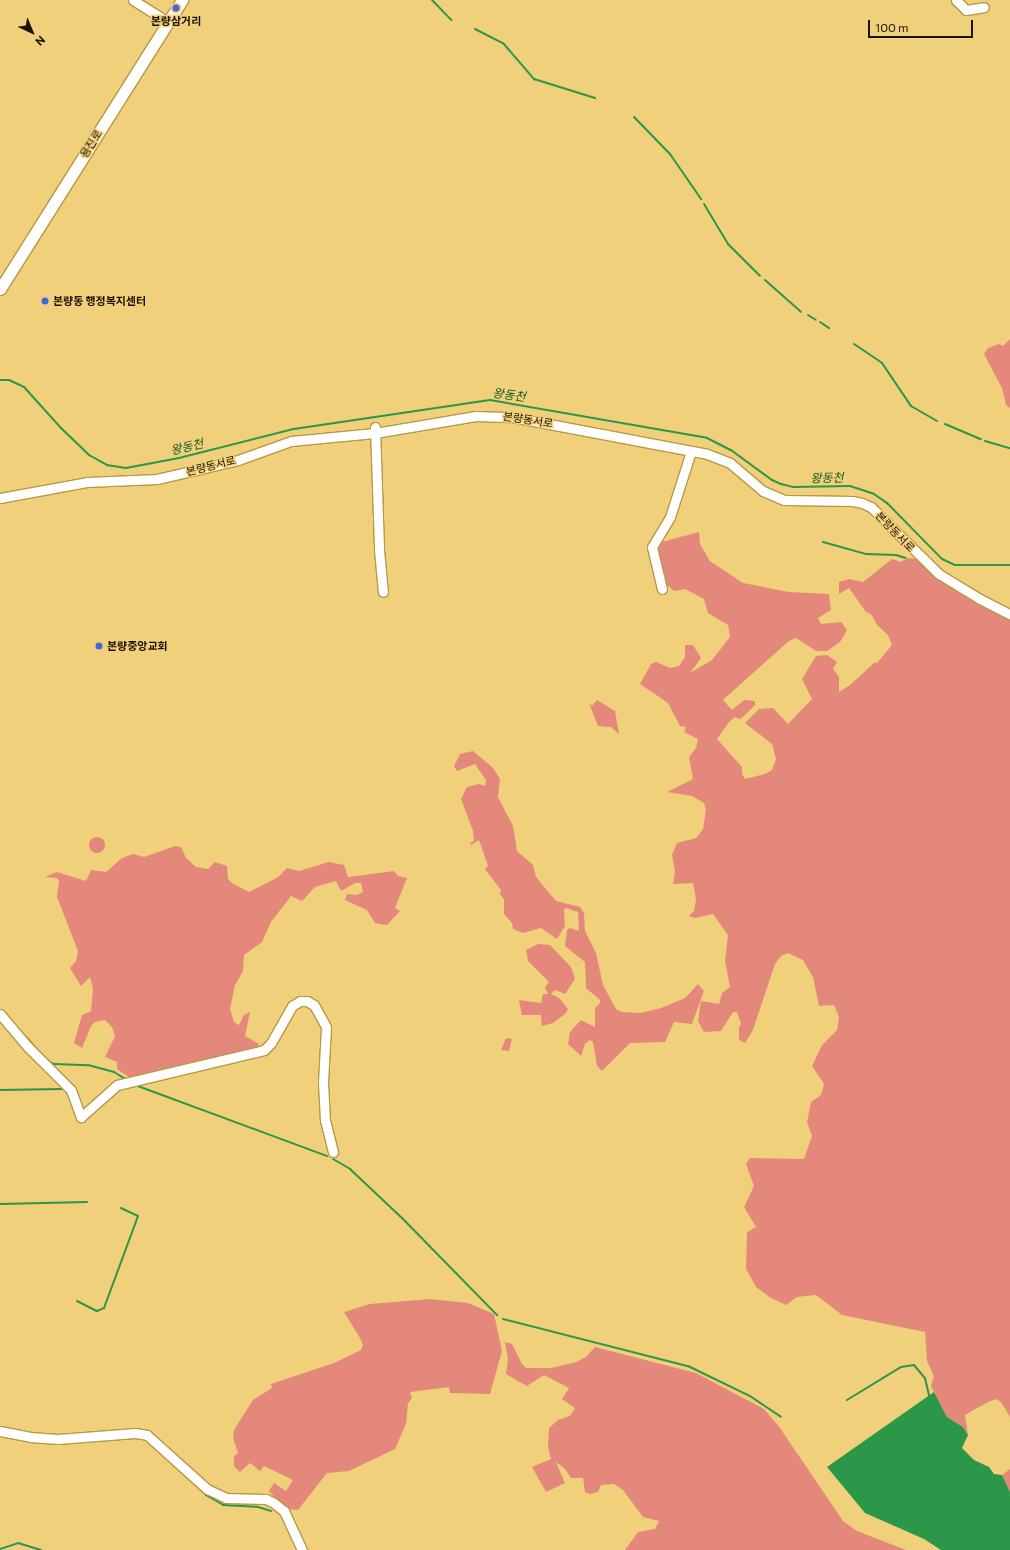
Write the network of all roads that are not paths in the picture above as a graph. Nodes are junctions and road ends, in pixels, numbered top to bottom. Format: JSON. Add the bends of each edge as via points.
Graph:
{"nodes":[{"id":1,"x":133,"y":0,"type":"edge"},
{"id":2,"x":182,"y":0,"type":"edge"},
{"id":3,"x":956,"y":0,"type":"edge"},
{"id":4,"x":984,"y":7,"type":"dead end"},
{"id":5,"x":168,"y":22,"type":"junction"},
{"id":6,"x":0,"y":289,"type":"edge"},
{"id":7,"x":375,"y":430,"type":"junction"},
{"id":8,"x":691,"y":451,"type":"junction"},
{"id":9,"x":0,"y":498,"type":"edge"},
{"id":10,"x":662,"y":589,"type":"dead end"},
{"id":11,"x":383,"y":592,"type":"dead end"},
{"id":12,"x":1010,"y":614,"type":"edge"},
{"id":13,"x":0,"y":1014,"type":"edge"},
{"id":14,"x":333,"y":1152,"type":"dead end"},
{"id":15,"x":0,"y":1431,"type":"edge"},
{"id":16,"x":302,"y":1550,"type":"edge"}],
"edges":[{"from":1,"to":5,"type":"street"},
{"from":2,"to":5,"type":"main road","name":"용진로"},
{"from":3,"to":4,"type":"street","via":[[966,10]]},
{"from":5,"to":6,"type":"main road","name":"용진로"},
{"from":7,"to":8,"type":"street","name":"본량동서로","via":[[490,415],[528,419]]},
{"from":7,"to":9,"type":"street","name":"본량동서로","via":[[280,443],[238,460],[157,479],[87,482]]},
{"from":7,"to":11,"type":"street"},
{"from":8,"to":10,"type":"street","via":[[670,517],[652,548]]},
{"from":8,"to":12,"type":"street","name":"본량동서로","via":[[730,463],[763,491],[784,500],[852,501],[871,507],[939,574]]},
{"from":13,"to":14,"type":"street","via":[[27,1046],[71,1090],[81,1117],[116,1085],[264,1050],[271,1043],[292,1006],[300,1001],[307,1001],[314,1005],[326,1027],[323,1090],[327,1134]]},
{"from":15,"to":16,"type":"street","via":[[58,1439],[147,1434],[207,1489],[226,1498],[266,1498],[274,1503],[284,1511]]}]}
